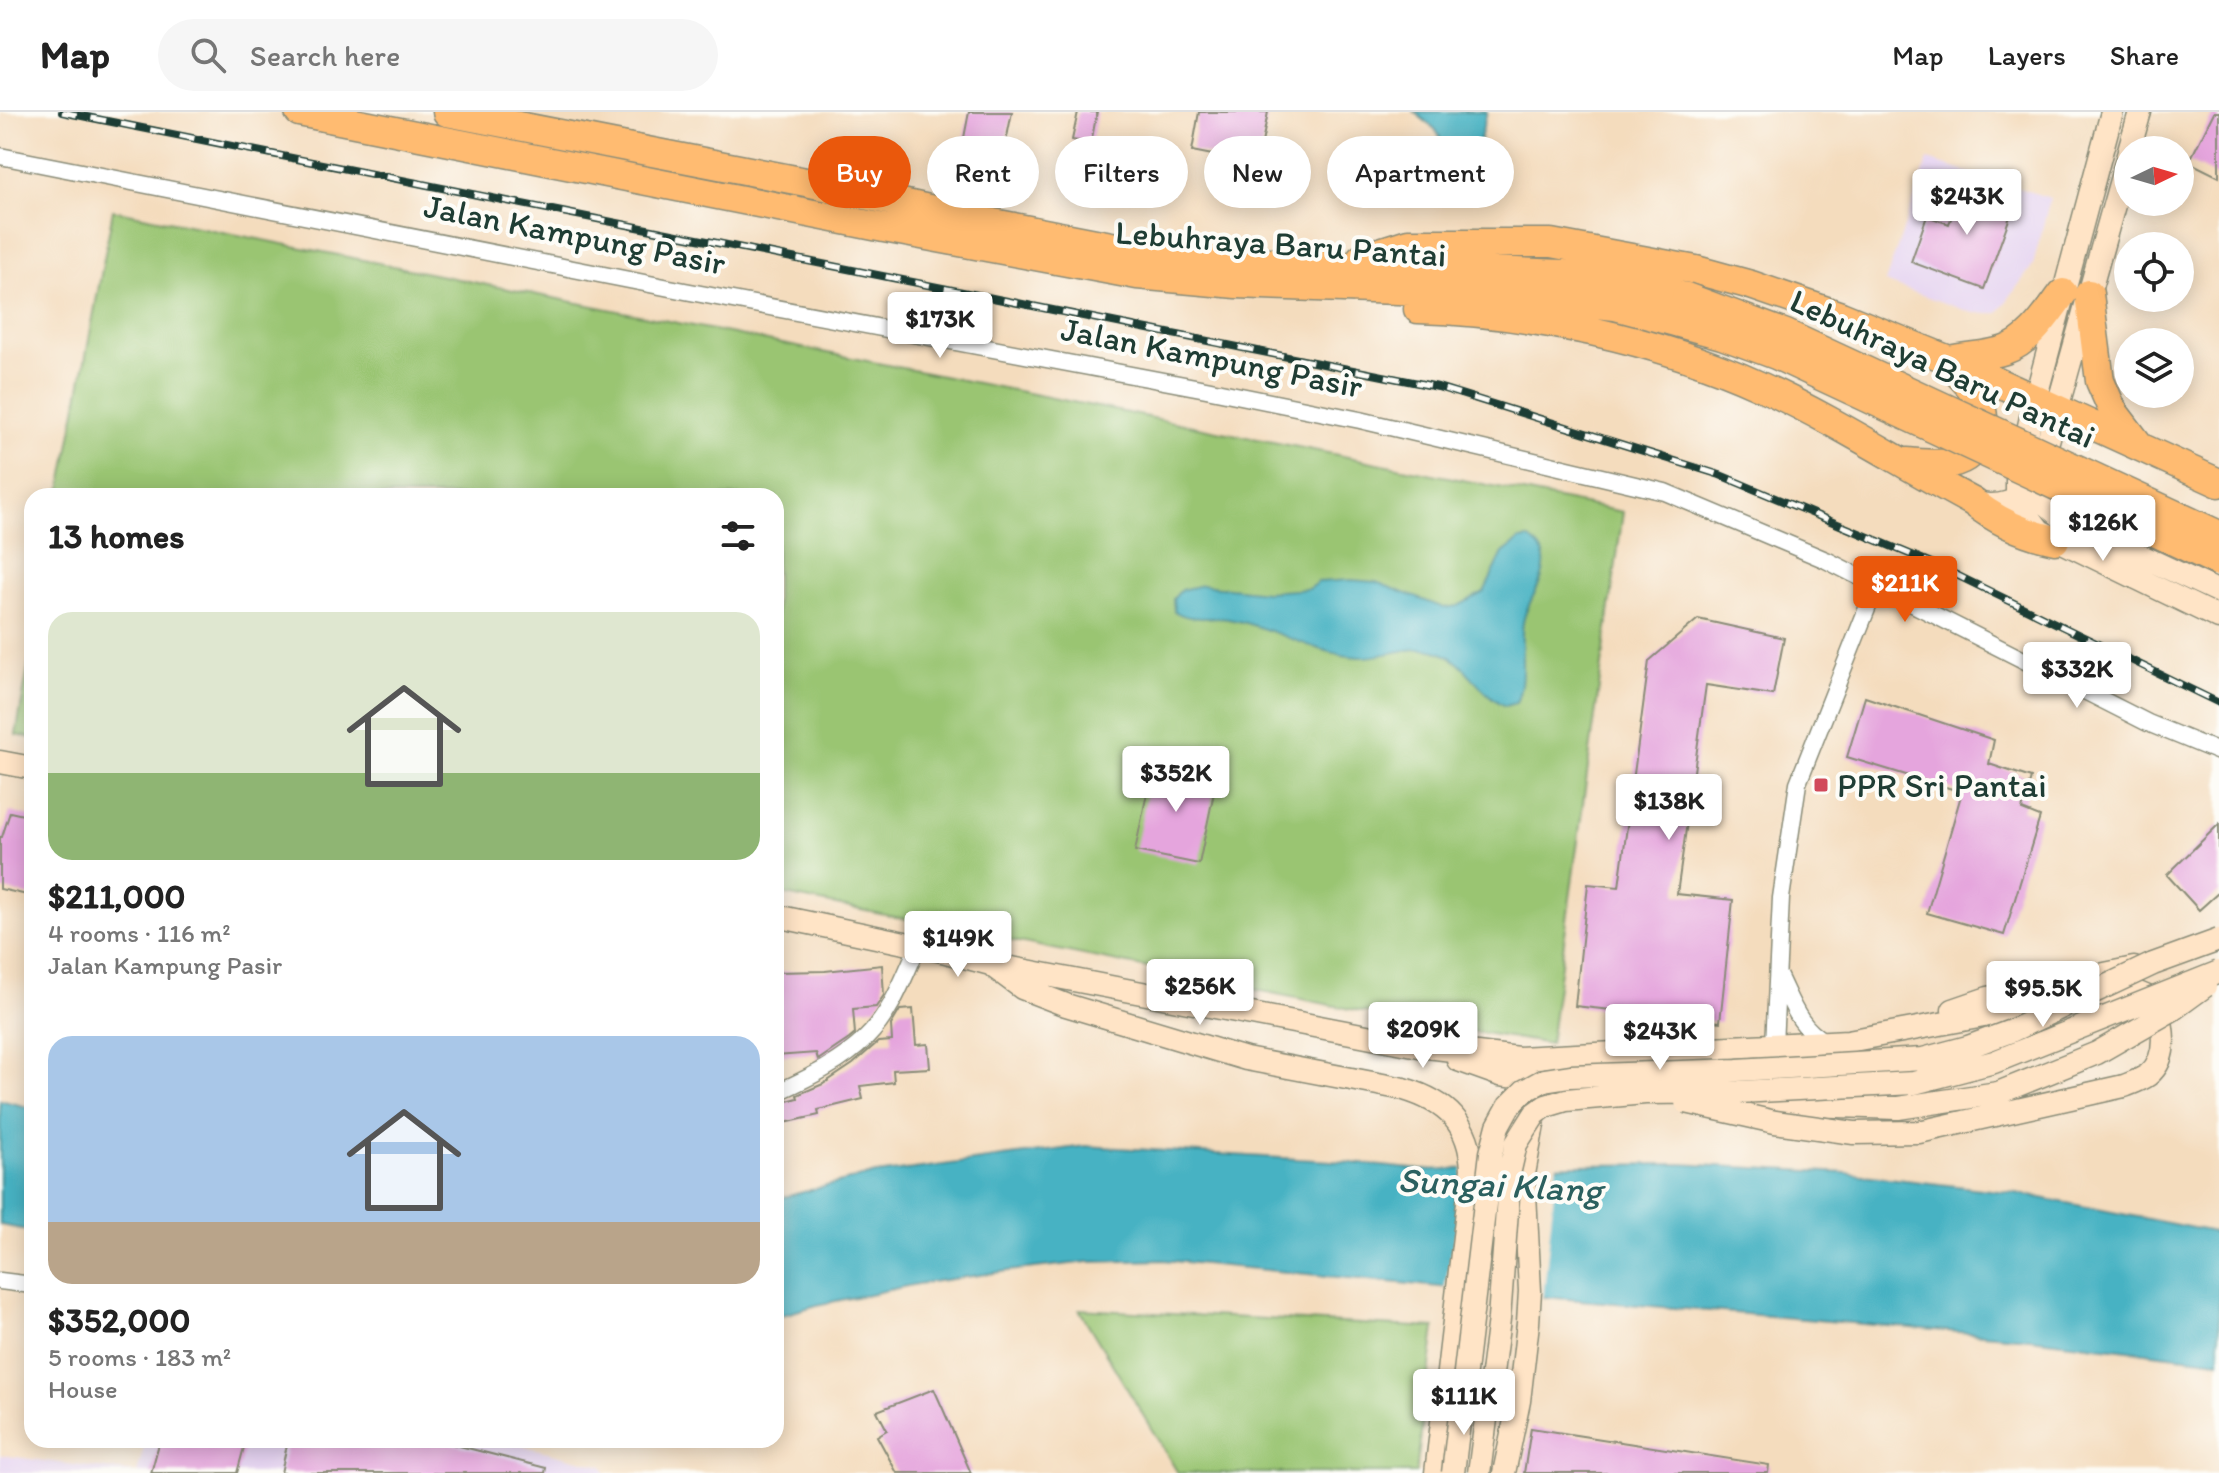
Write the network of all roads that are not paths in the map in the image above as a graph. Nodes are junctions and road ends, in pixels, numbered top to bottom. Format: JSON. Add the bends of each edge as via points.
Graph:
{"nodes":[{"id":1,"x":299,"y":112,"type":"edge"},
{"id":2,"x":447,"y":112,"type":"edge"},
{"id":3,"x":2112,"y":112,"type":"edge"},
{"id":4,"x":2140,"y":112,"type":"edge"},
{"id":5,"x":2133,"y":136,"type":"edge"},
{"id":6,"x":0,"y":156,"type":"edge"},
{"id":7,"x":2114,"y":192,"type":"edge"},
{"id":8,"x":1336,"y":276,"type":"junction"},
{"id":9,"x":2076,"y":294,"type":"junction"},
{"id":10,"x":1682,"y":310,"type":"junction"},
{"id":11,"x":1949,"y":360,"type":"junction"},
{"id":12,"x":2046,"y":405,"type":"junction"},
{"id":13,"x":2142,"y":448,"type":"junction"},
{"id":14,"x":1897,"y":461,"type":"junction"},
{"id":15,"x":2219,"y":483,"type":"edge"},
{"id":16,"x":2028,"y":492,"type":"junction"},
{"id":17,"x":1973,"y":502,"type":"junction"},
{"id":18,"x":2219,"y":535,"type":"edge"},
{"id":19,"x":2055,"y":540,"type":"junction"},
{"id":20,"x":2219,"y":562,"type":"edge"},
{"id":21,"x":1876,"y":586,"type":"junction"},
{"id":22,"x":2219,"y":592,"type":"edge"},
{"id":23,"x":2219,"y":618,"type":"edge"},
{"id":24,"x":2219,"y":752,"type":"edge"},
{"id":25,"x":0,"y":762,"type":"edge"},
{"id":26,"x":24,"y":766,"type":"edge"},
{"id":27,"x":784,"y":918,"type":"edge"},
{"id":28,"x":2219,"y":940,"type":"edge"},
{"id":29,"x":918,"y":946,"type":"junction"},
{"id":30,"x":990,"y":964,"type":"junction"},
{"id":31,"x":2153,"y":964,"type":"junction"},
{"id":32,"x":1777,"y":974,"type":"junction"},
{"id":33,"x":2219,"y":974,"type":"edge"},
{"id":34,"x":1884,"y":1035,"type":"junction"},
{"id":35,"x":1828,"y":1043,"type":"junction"},
{"id":36,"x":1774,"y":1045,"type":"junction"},
{"id":37,"x":1419,"y":1046,"type":"junction"},
{"id":38,"x":784,"y":1089,"type":"edge"},
{"id":39,"x":1645,"y":1093,"type":"junction"},
{"id":40,"x":1715,"y":1102,"type":"junction"},
{"id":41,"x":1832,"y":1105,"type":"junction"},
{"id":42,"x":1535,"y":1114,"type":"junction"},
{"id":43,"x":1488,"y":1184,"type":"junction"},
{"id":44,"x":1468,"y":1212,"type":"junction"},
{"id":45,"x":0,"y":1281,"type":"edge"},
{"id":46,"x":24,"y":1284,"type":"edge"},
{"id":47,"x":1443,"y":1426,"type":"junction"},
{"id":48,"x":1511,"y":1441,"type":"junction"},
{"id":49,"x":1436,"y":1473,"type":"edge"},
{"id":50,"x":1453,"y":1473,"type":"edge"},
{"id":51,"x":1479,"y":1473,"type":"edge"},
{"id":52,"x":1504,"y":1473,"type":"edge"}],
"edges":[{"from":1,"to":8,"type":"highway","name":"Lebuhraya Baru Pantai","via":[[1137,275],[1236,284]]},
{"from":2,"to":8,"type":"highway","name":"Lebuhraya Baru Pantai","via":[[1142,252]]},
{"from":3,"to":9,"type":"street"},
{"from":4,"to":5,"type":"street"},
{"from":6,"to":21,"type":"street","name":"Jalan Kampung Pasir","via":[[1221,392],[1531,459],[1665,492]]},
{"from":7,"to":9,"type":"street"},
{"from":8,"to":10,"type":"highway","name":"Lebuhraya Baru Pantai"},
{"from":8,"to":11,"type":"highway","via":[[1408,243],[1551,243],[1751,285]]},
{"from":8,"to":14,"type":"highway","via":[[1379,308],[1514,317],[1596,333],[1715,367],[1789,399]]},
{"from":9,"to":11,"type":"highway","via":[[2020,342],[1990,354]]},
{"from":9,"to":12,"type":"street"},
{"from":9,"to":13,"type":"highway","via":[[2100,381],[2113,411]]},
{"from":10,"to":18,"type":"highway","name":"Lebuhraya Baru Pantai","bridge":true,"via":[[1786,334]]},
{"from":10,"to":20,"type":"highway","name":"Lebuhraya Baru Pantai","bridge":true,"via":[[1722,335],[1776,355]]},
{"from":11,"to":12,"type":"highway"},
{"from":11,"to":14,"type":"highway","via":[[1978,398],[1982,437],[1972,452],[1952,463]]},
{"from":12,"to":13,"type":"highway"},
{"from":12,"to":16,"type":"street","via":[[2017,478]]},
{"from":13,"to":15,"type":"highway"},
{"from":14,"to":17,"type":"highway"},
{"from":16,"to":17,"type":"street","via":[[2007,504]]},
{"from":16,"to":19,"type":"street","via":[[2031,523]]},
{"from":16,"to":22,"type":"street","via":[[2066,521]]},
{"from":17,"to":19,"type":"highway","via":[[2031,535]]},
{"from":19,"to":23,"type":"street"},
{"from":21,"to":24,"type":"street","name":"Jalan Kampung Pasir","via":[[2148,723]]},
{"from":21,"to":32,"type":"street","via":[[1798,783],[1781,898]]},
{"from":25,"to":26,"type":"street"},
{"from":27,"to":29,"type":"street"},
{"from":28,"to":31,"type":"street","bridge":true},
{"from":29,"to":30,"type":"street"},
{"from":29,"to":38,"type":"street","via":[[867,1037],[835,1063]]},
{"from":30,"to":37,"type":"street"},
{"from":30,"to":44,"type":"street","via":[[1022,988],[1066,1005],[1246,1059],[1425,1095],[1454,1117],[1469,1142]]},
{"from":31,"to":34,"type":"street","bridge":true,"via":[[1988,998]]},
{"from":31,"to":43,"type":"street","bridge":true,"via":[[2011,1031],[1923,1059],[1544,1080],[1509,1106],[1498,1126]]},
{"from":32,"to":35,"type":"street","via":[[1803,1024],[1812,1036]]},
{"from":32,"to":36,"type":"street"},
{"from":33,"to":39,"type":"street","bridge":true,"via":[[1994,1062],[1914,1083]]},
{"from":33,"to":41,"type":"street","bridge":true,"via":[[2172,1010],[2097,1053],[1998,1093],[1898,1108]]},
{"from":34,"to":35,"type":"street"},
{"from":34,"to":39,"type":"street","bridge":true,"via":[[2114,992],[2155,1000],[2163,1041],[2152,1072],[2124,1086],[1919,1132],[1854,1133],[1775,1122]]},
{"from":35,"to":36,"type":"street"},
{"from":36,"to":37,"type":"street","via":[[1518,1058]]},
{"from":36,"to":40,"type":"street","via":[[1757,1080],[1731,1099]]},
{"from":36,"to":41,"type":"street","via":[[1785,1079],[1796,1093]]},
{"from":37,"to":40,"type":"street","via":[[1500,1075]]},
{"from":39,"to":42,"type":"street","bridge":true,"via":[[1566,1100]]},
{"from":40,"to":41,"type":"street"},
{"from":42,"to":48,"type":"street","via":[[1524,1174],[1530,1291]]},
{"from":42,"to":51,"type":"street","bridge":true,"via":[[1516,1144],[1510,1170],[1499,1319]]},
{"from":43,"to":44,"type":"street"},
{"from":43,"to":50,"type":"street","bridge":true},
{"from":44,"to":47,"type":"street"},
{"from":45,"to":46,"type":"street"},
{"from":47,"to":48,"type":"street"},
{"from":47,"to":49,"type":"street"},
{"from":48,"to":52,"type":"street"}]}
